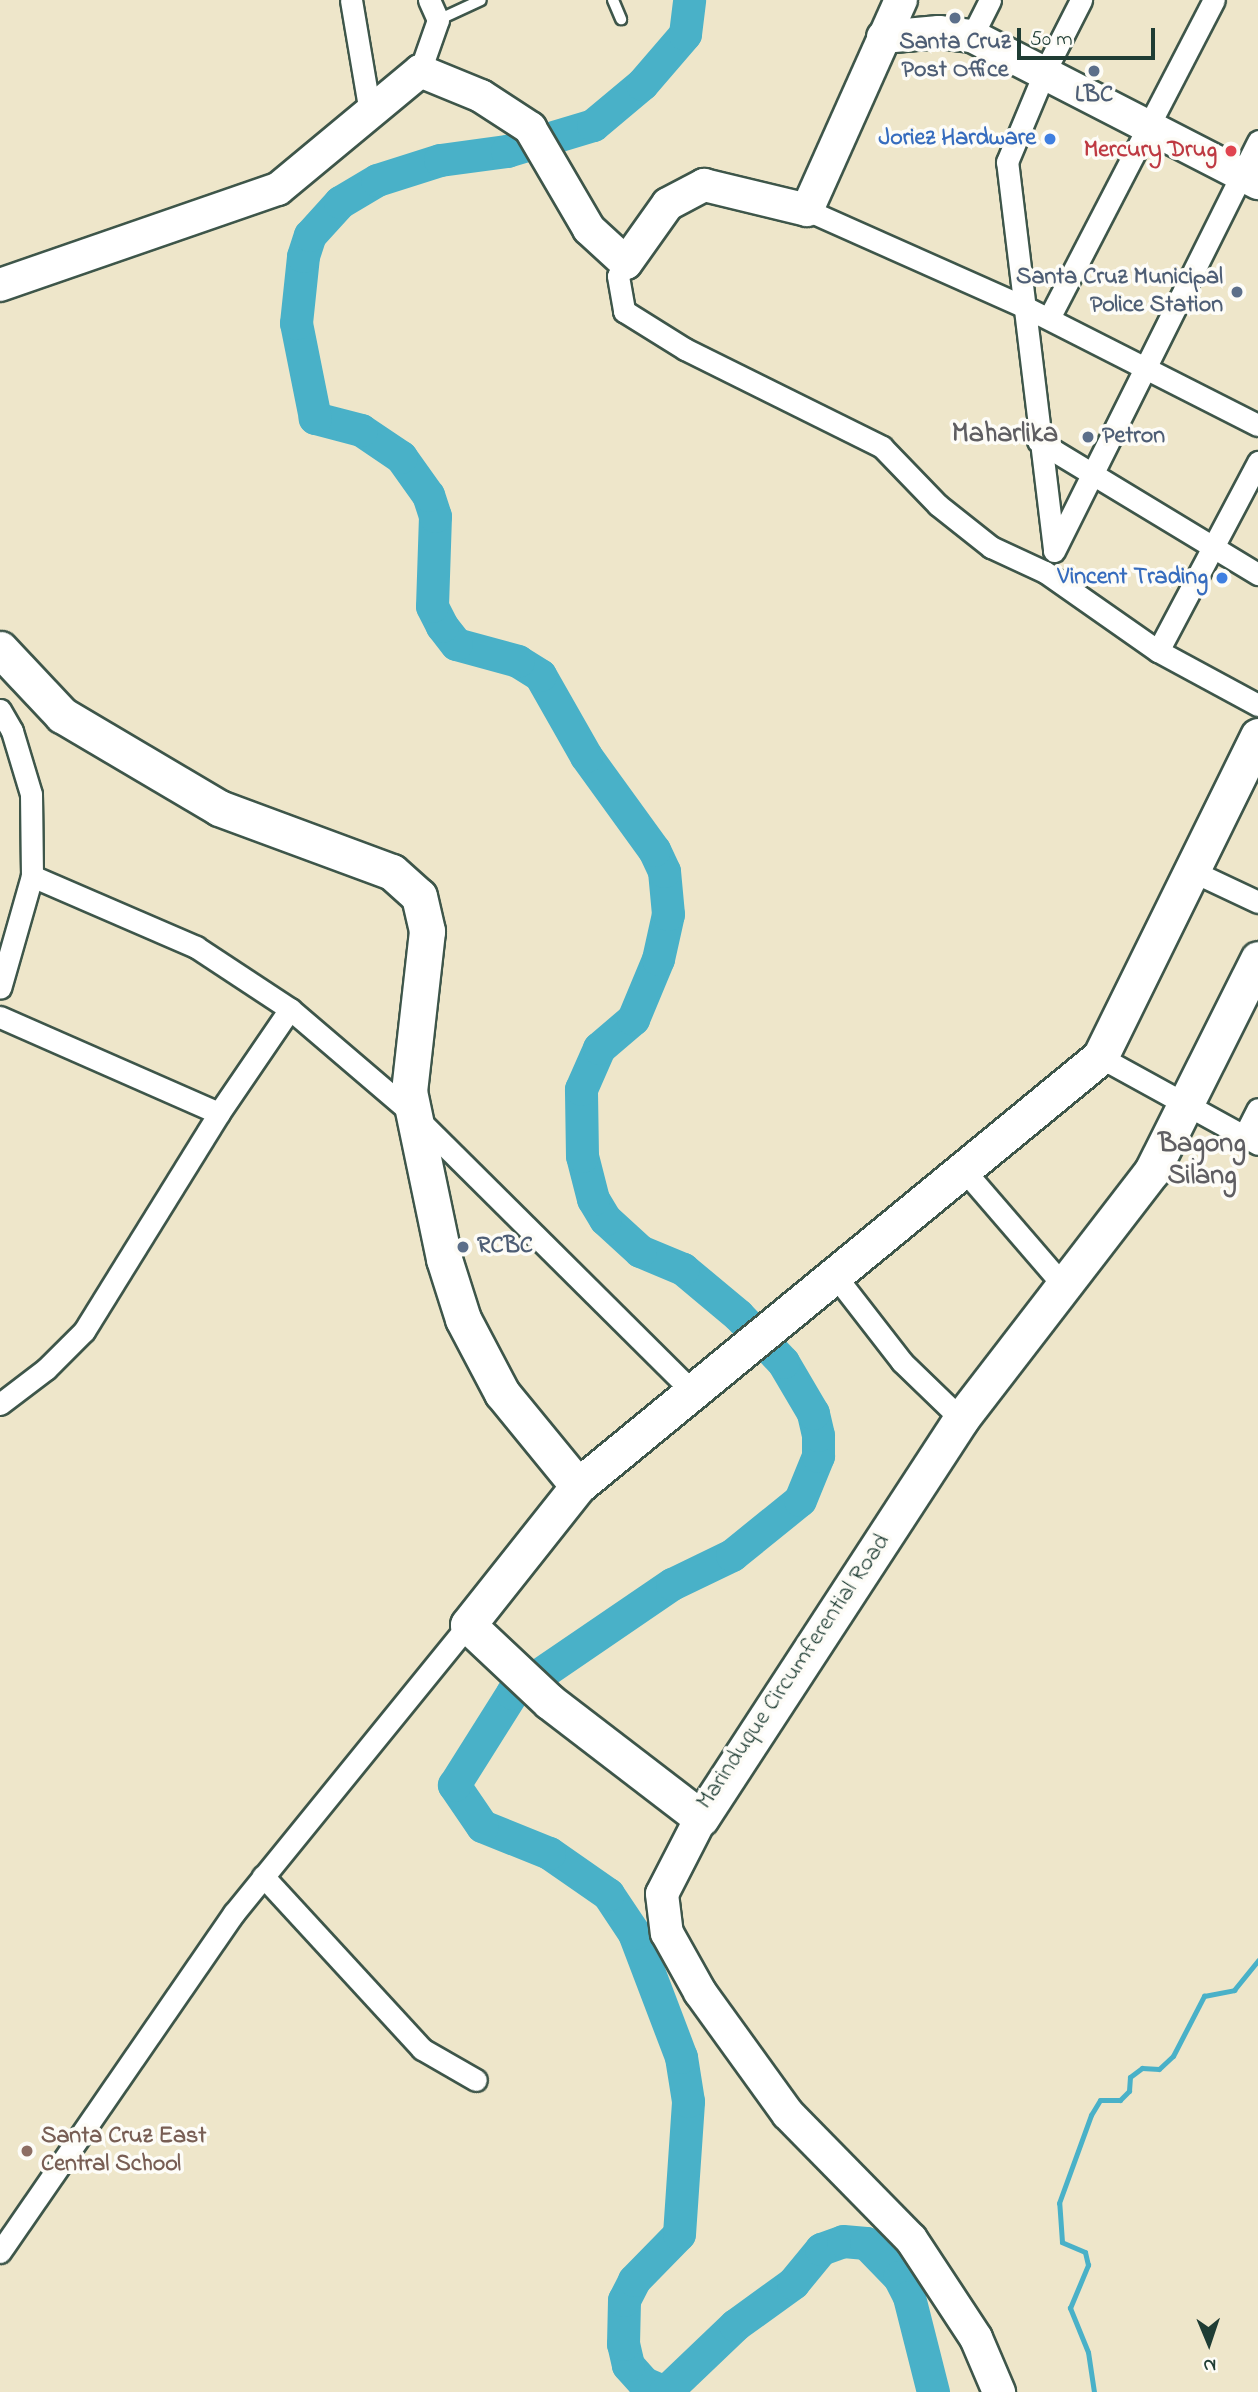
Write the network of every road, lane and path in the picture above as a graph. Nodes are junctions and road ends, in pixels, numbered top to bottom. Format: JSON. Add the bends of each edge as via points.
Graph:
{"nodes":[{"id":1,"x":351,"y":0,"type":"edge"},
{"id":2,"x":429,"y":0,"type":"edge"},
{"id":3,"x":481,"y":0,"type":"edge"},
{"id":4,"x":613,"y":0,"type":"edge"},
{"id":5,"x":901,"y":0,"type":"edge"},
{"id":6,"x":990,"y":0,"type":"edge"},
{"id":7,"x":1081,"y":0,"type":"edge"},
{"id":8,"x":1214,"y":0,"type":"edge"},
{"id":9,"x":621,"y":19,"type":"dead end"},
{"id":10,"x":438,"y":20,"type":"junction"},
{"id":11,"x":972,"y":36,"type":"junction"},
{"id":12,"x":883,"y":37,"type":"junction"},
{"id":13,"x":420,"y":71,"type":"junction"},
{"id":14,"x":1045,"y":71,"type":"junction"},
{"id":15,"x":370,"y":113,"type":"junction"},
{"id":16,"x":1148,"y":125,"type":"junction"},
{"id":17,"x":1258,"y":141,"type":"edge"},
{"id":18,"x":1250,"y":178,"type":"edge"},
{"id":19,"x":807,"y":210,"type":"junction"},
{"id":20,"x":626,"y":263,"type":"junction"},
{"id":21,"x":0,"y":285,"type":"edge"},
{"id":22,"x":1025,"y":307,"type":"junction"},
{"id":23,"x":1049,"y":318,"type":"junction"},
{"id":24,"x":1148,"y":367,"type":"junction"},
{"id":25,"x":1258,"y":425,"type":"edge"},
{"id":26,"x":1038,"y":441,"type":"junction"},
{"id":27,"x":1258,"y":462,"type":"edge"},
{"id":28,"x":1095,"y":476,"type":"junction"},
{"id":29,"x":1213,"y":547,"type":"junction"},
{"id":30,"x":1054,"y":549,"type":"junction"},
{"id":31,"x":1045,"y":572,"type":"junction"},
{"id":32,"x":1258,"y":574,"type":"edge"},
{"id":33,"x":0,"y":649,"type":"edge"},
{"id":34,"x":1158,"y":651,"type":"junction"},
{"id":35,"x":1258,"y":705,"type":"edge"},
{"id":36,"x":0,"y":710,"type":"edge"},
{"id":37,"x":1258,"y":736,"type":"edge"},
{"id":38,"x":1192,"y":871,"type":"junction"},
{"id":39,"x":32,"y":876,"type":"junction"},
{"id":40,"x":1258,"y":902,"type":"edge"},
{"id":41,"x":1258,"y":959,"type":"edge"},
{"id":42,"x":0,"y":988,"type":"edge"},
{"id":43,"x":290,"y":1009,"type":"junction"},
{"id":44,"x":0,"y":1017,"type":"edge"},
{"id":45,"x":1100,"y":1057,"type":"junction"},
{"id":46,"x":1184,"y":1103,"type":"junction"},
{"id":47,"x":1258,"y":1109,"type":"edge"},
{"id":48,"x":219,"y":1113,"type":"junction"},
{"id":49,"x":413,"y":1114,"type":"junction"},
{"id":50,"x":1251,"y":1140,"type":"edge"},
{"id":51,"x":963,"y":1169,"type":"junction"},
{"id":52,"x":833,"y":1273,"type":"junction"},
{"id":53,"x":1063,"y":1285,"type":"junction"},
{"id":54,"x":691,"y":1390,"type":"junction"},
{"id":55,"x":0,"y":1404,"type":"edge"},
{"id":56,"x":961,"y":1419,"type":"junction"},
{"id":57,"x":578,"y":1486,"type":"junction"},
{"id":58,"x":468,"y":1625,"type":"junction"},
{"id":59,"x":701,"y":1818,"type":"junction"},
{"id":60,"x":263,"y":1876,"type":"junction"},
{"id":61,"x":476,"y":2080,"type":"dead end"},
{"id":62,"x":0,"y":2252,"type":"edge"},
{"id":63,"x":999,"y":2392,"type":"edge"}],
"edges":[{"from":1,"to":15,"type":"street"},
{"from":2,"to":10,"type":"street"},
{"from":3,"to":10,"type":"lane"},
{"from":4,"to":9,"type":"lane"},
{"from":5,"to":12,"type":"street"},
{"from":6,"to":11,"type":"street"},
{"from":7,"to":14,"type":"street"},
{"from":8,"to":16,"type":"street"},
{"from":10,"to":13,"type":"street"},
{"from":11,"to":12,"type":"street","via":[[939,32]]},
{"from":11,"to":14,"type":"street"},
{"from":12,"to":19,"type":"street"},
{"from":13,"to":15,"type":"street"},
{"from":13,"to":20,"type":"street","via":[[481,96],[530,128],[589,229]]},
{"from":14,"to":16,"type":"street"},
{"from":14,"to":22,"type":"street","via":[[1007,163]]},
{"from":15,"to":21,"type":"street","via":[[278,188]]},
{"from":16,"to":18,"type":"street"},
{"from":16,"to":23,"type":"street"},
{"from":17,"to":18,"type":"street"},
{"from":18,"to":24,"type":"street"},
{"from":19,"to":20,"type":"street","via":[[704,185],[668,204]]},
{"from":19,"to":22,"type":"street"},
{"from":20,"to":31,"type":"street","via":[[618,276],[624,311],[685,349],[882,447],[938,505],[991,547]]},
{"from":22,"to":23,"type":"street"},
{"from":22,"to":26,"type":"street"},
{"from":23,"to":24,"type":"street"},
{"from":24,"to":25,"type":"street"},
{"from":24,"to":28,"type":"street"},
{"from":26,"to":28,"type":"street"},
{"from":26,"to":30,"type":"street"},
{"from":27,"to":29,"type":"street"},
{"from":28,"to":29,"type":"street"},
{"from":28,"to":30,"type":"street"},
{"from":29,"to":32,"type":"street"},
{"from":29,"to":34,"type":"street"},
{"from":30,"to":31,"type":"street"},
{"from":31,"to":34,"type":"street"},
{"from":33,"to":49,"type":"main road","via":[[62,715],[219,808],[392,872],[419,896],[427,931],[409,1091]]},
{"from":34,"to":35,"type":"street"},
{"from":36,"to":39,"type":"street","via":[[12,731],[31,794]]},
{"from":37,"to":38,"type":"main road"},
{"from":38,"to":40,"type":"street"},
{"from":38,"to":45,"type":"main road"},
{"from":39,"to":42,"type":"street"},
{"from":39,"to":43,"type":"street","via":[[196,947]]},
{"from":41,"to":46,"type":"main road","name":"Marinduque Circumferential Road"},
{"from":43,"to":48,"type":"street"},
{"from":43,"to":49,"type":"street"},
{"from":44,"to":48,"type":"street"},
{"from":45,"to":46,"type":"street"},
{"from":45,"to":51,"type":"main road"},
{"from":46,"to":50,"type":"street"},
{"from":46,"to":53,"type":"main road","name":"Marinduque Circumferential Road","via":[[1152,1171]]},
{"from":47,"to":50,"type":"street"},
{"from":48,"to":55,"type":"street","via":[[84,1331],[46,1369]]},
{"from":49,"to":54,"type":"street"},
{"from":49,"to":57,"type":"main road","via":[[444,1259],[463,1319],[502,1392]]},
{"from":51,"to":52,"type":"main road"},
{"from":51,"to":53,"type":"street"},
{"from":52,"to":54,"type":"main road"},
{"from":52,"to":56,"type":"street","via":[[902,1362]]},
{"from":53,"to":56,"type":"main road","name":"Marinduque Circumferential Road"},
{"from":54,"to":57,"type":"main road"},
{"from":56,"to":59,"type":"main road","name":"Marinduque Circumferential Road"},
{"from":57,"to":58,"type":"main road"},
{"from":58,"to":59,"type":"main road","name":"Marinduque Circumferential Road","via":[[550,1702]]},
{"from":58,"to":60,"type":"street"},
{"from":59,"to":63,"type":"street","via":[[662,1894],[667,1933],[700,1992],[788,2114],[911,2239],[976,2338]]},
{"from":60,"to":61,"type":"street","via":[[422,2049]]},
{"from":60,"to":62,"type":"street"}]}
